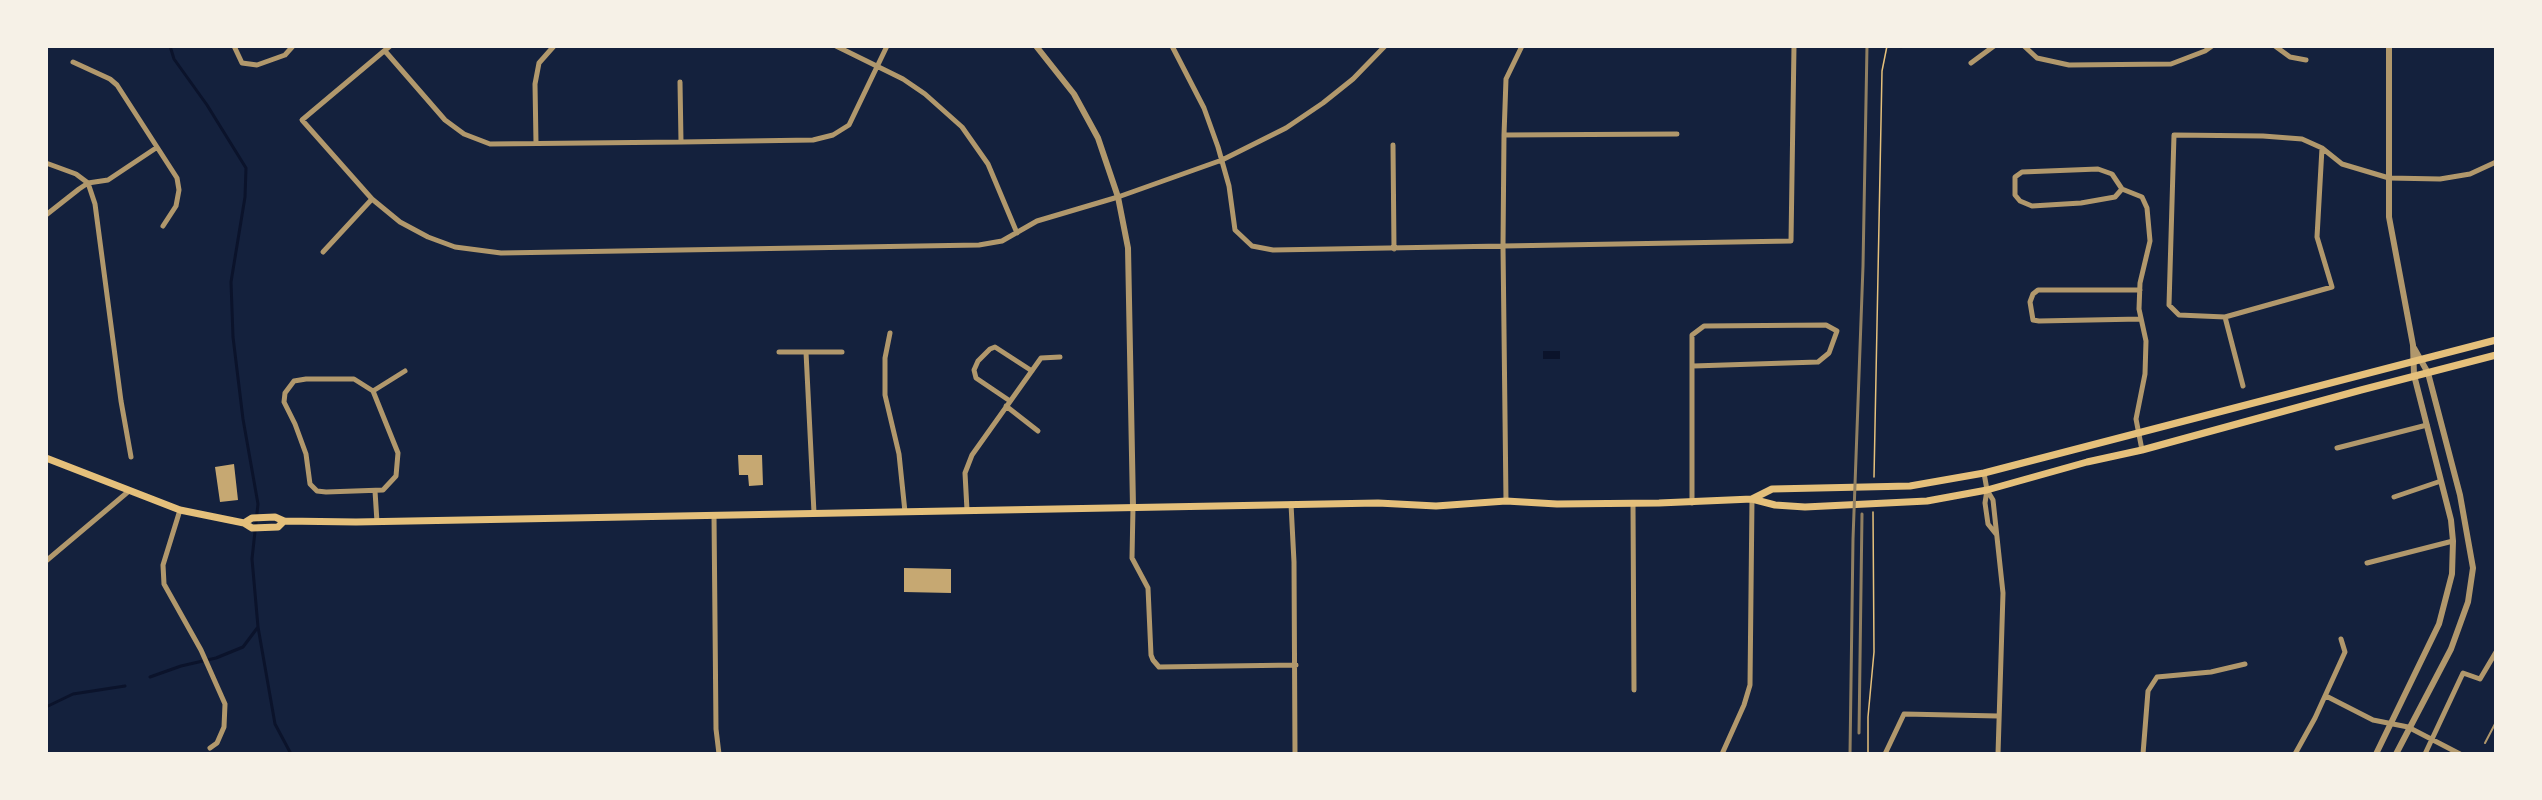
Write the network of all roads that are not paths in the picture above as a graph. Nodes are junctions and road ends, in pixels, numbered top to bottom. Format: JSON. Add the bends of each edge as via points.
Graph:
{"nodes":[{"id":1,"x":234,"y":46,"type":"edge"},
{"id":2,"x":293,"y":46,"type":"edge"},
{"id":3,"x":390,"y":46,"type":"edge"},
{"id":4,"x":554,"y":46,"type":"edge"},
{"id":5,"x":836,"y":46,"type":"edge"},
{"id":6,"x":887,"y":46,"type":"edge"},
{"id":7,"x":1036,"y":46,"type":"edge"},
{"id":8,"x":1172,"y":46,"type":"edge"},
{"id":9,"x":1385,"y":46,"type":"edge"},
{"id":10,"x":1522,"y":46,"type":"edge"},
{"id":11,"x":1794,"y":46,"type":"edge"},
{"id":12,"x":1994,"y":46,"type":"edge"},
{"id":13,"x":2024,"y":46,"type":"edge"},
{"id":14,"x":2212,"y":46,"type":"edge"},
{"id":15,"x":2275,"y":46,"type":"edge"},
{"id":16,"x":2389,"y":46,"type":"edge"},
{"id":17,"x":385,"y":51,"type":"junction"},
{"id":18,"x":2306,"y":60,"type":"dead end"},
{"id":19,"x":73,"y":62,"type":"dead end"},
{"id":20,"x":1971,"y":63,"type":"dead end"},
{"id":21,"x":879,"y":66,"type":"junction"},
{"id":22,"x":680,"y":82,"type":"dead end"},
{"id":23,"x":1677,"y":134,"type":"dead end"},
{"id":24,"x":1504,"y":135,"type":"junction"},
{"id":25,"x":681,"y":142,"type":"junction"},
{"id":26,"x":536,"y":143,"type":"junction"},
{"id":27,"x":1393,"y":145,"type":"dead end"},
{"id":28,"x":156,"y":148,"type":"junction"},
{"id":29,"x":2322,"y":148,"type":"junction"},
{"id":30,"x":1222,"y":160,"type":"junction"},
{"id":31,"x":2496,"y":162,"type":"edge"},
{"id":32,"x":46,"y":163,"type":"edge"},
{"id":33,"x":2389,"y":178,"type":"junction"},
{"id":34,"x":88,"y":183,"type":"junction"},
{"id":35,"x":2122,"y":189,"type":"junction"},
{"id":36,"x":1118,"y":197,"type":"junction"},
{"id":37,"x":372,"y":199,"type":"junction"},
{"id":38,"x":46,"y":214,"type":"edge"},
{"id":39,"x":163,"y":226,"type":"dead end"},
{"id":40,"x":1017,"y":233,"type":"junction"},
{"id":41,"x":1503,"y":246,"type":"junction"},
{"id":42,"x":1394,"y":249,"type":"junction"},
{"id":43,"x":323,"y":252,"type":"dead end"},
{"id":44,"x":2140,"y":290,"type":"junction"},
{"id":45,"x":2225,"y":317,"type":"junction"},
{"id":46,"x":2141,"y":319,"type":"junction"},
{"id":47,"x":890,"y":333,"type":"dead end"},
{"id":48,"x":2496,"y":339,"type":"edge"},
{"id":49,"x":779,"y":352,"type":"dead end"},
{"id":50,"x":806,"y":352,"type":"junction"},
{"id":51,"x":842,"y":352,"type":"dead end"},
{"id":52,"x":2496,"y":355,"type":"edge"},
{"id":53,"x":1060,"y":357,"type":"dead end"},
{"id":54,"x":2418,"y":361,"type":"junction"},
{"id":55,"x":1693,"y":366,"type":"junction"},
{"id":56,"x":405,"y":371,"type":"dead end"},
{"id":57,"x":1032,"y":371,"type":"junction"},
{"id":58,"x":2428,"y":373,"type":"junction"},
{"id":59,"x":2415,"y":375,"type":"junction"},
{"id":60,"x":2243,"y":386,"type":"dead end"},
{"id":61,"x":373,"y":391,"type":"junction"},
{"id":62,"x":1008,"y":404,"type":"junction"},
{"id":63,"x":2427,"y":425,"type":"junction"},
{"id":64,"x":1038,"y":431,"type":"dead end"},
{"id":65,"x":2137,"y":433,"type":"junction"},
{"id":66,"x":2337,"y":448,"type":"dead end"},
{"id":67,"x":2142,"y":450,"type":"junction"},
{"id":68,"x":131,"y":457,"type":"dead end"},
{"id":69,"x":46,"y":458,"type":"edge"},
{"id":70,"x":1984,"y":472,"type":"junction"},
{"id":71,"x":2441,"y":481,"type":"junction"},
{"id":72,"x":1987,"y":490,"type":"junction"},
{"id":73,"x":129,"y":491,"type":"junction"},
{"id":74,"x":375,"y":491,"type":"junction"},
{"id":75,"x":2394,"y":497,"type":"dead end"},
{"id":76,"x":1752,"y":499,"type":"junction"},
{"id":77,"x":1506,"y":501,"type":"junction"},
{"id":78,"x":1633,"y":503,"type":"junction"},
{"id":79,"x":1692,"y":503,"type":"junction"},
{"id":80,"x":1291,"y":504,"type":"junction"},
{"id":81,"x":1133,"y":507,"type":"junction"},
{"id":82,"x":180,"y":510,"type":"junction"},
{"id":83,"x":967,"y":510,"type":"junction"},
{"id":84,"x":905,"y":512,"type":"junction"},
{"id":85,"x":814,"y":513,"type":"junction"},
{"id":86,"x":714,"y":515,"type":"junction"},
{"id":87,"x":284,"y":521,"type":"junction"},
{"id":88,"x":377,"y":522,"type":"junction"},
{"id":89,"x":244,"y":523,"type":"junction"},
{"id":90,"x":2453,"y":541,"type":"junction"},
{"id":91,"x":46,"y":561,"type":"edge"},
{"id":92,"x":2367,"y":563,"type":"dead end"},
{"id":93,"x":2341,"y":639,"type":"dead end"},
{"id":94,"x":2496,"y":652,"type":"edge"},
{"id":95,"x":2245,"y":664,"type":"dead end"},
{"id":96,"x":1296,"y":665,"type":"junction"},
{"id":97,"x":1634,"y":690,"type":"dead end"},
{"id":98,"x":2326,"y":696,"type":"junction"},
{"id":99,"x":1998,"y":716,"type":"junction"},
{"id":100,"x":2496,"y":722,"type":"edge"},
{"id":101,"x":2390,"y":724,"type":"junction"},
{"id":102,"x":2409,"y":727,"type":"junction"},
{"id":103,"x":2433,"y":738,"type":"junction"},
{"id":104,"x":2486,"y":743,"type":"dead end"},
{"id":105,"x":210,"y":748,"type":"dead end"},
{"id":106,"x":719,"y":753,"type":"edge"},
{"id":107,"x":1295,"y":753,"type":"edge"},
{"id":108,"x":1722,"y":753,"type":"edge"},
{"id":109,"x":1885,"y":753,"type":"edge"},
{"id":110,"x":1998,"y":753,"type":"edge"},
{"id":111,"x":2143,"y":753,"type":"edge"},
{"id":112,"x":2295,"y":753,"type":"edge"},
{"id":113,"x":2376,"y":753,"type":"edge"},
{"id":114,"x":2396,"y":753,"type":"edge"},
{"id":115,"x":2425,"y":753,"type":"edge"},
{"id":116,"x":2460,"y":753,"type":"edge"}],
"edges":[{"from":1,"to":2,"type":"street","via":[[242,63],[257,65],[285,55]]},
{"from":3,"to":17,"type":"street"},
{"from":4,"to":26,"type":"street","via":[[539,63],[535,84]]},
{"from":5,"to":21,"type":"street"},
{"from":6,"to":21,"type":"street"},
{"from":7,"to":36,"type":"street","via":[[1079,103],[1098,138]]},
{"from":8,"to":30,"type":"street","via":[[1204,108]]},
{"from":9,"to":30,"type":"street","via":[[1323,103],[1286,128]]},
{"from":10,"to":24,"type":"street","via":[[1506,79]]},
{"from":11,"to":41,"type":"street","via":[[1791,241]]},
{"from":12,"to":20,"type":"street"},
{"from":13,"to":14,"type":"street","via":[[2037,57],[2069,65],[2171,64]]},
{"from":15,"to":18,"type":"street","via":[[2290,57]]},
{"from":16,"to":33,"type":"street"},
{"from":17,"to":26,"type":"street","via":[[445,120],[464,135],[490,144]]},
{"from":17,"to":37,"type":"street","via":[[302,120]]},
{"from":19,"to":28,"type":"street","via":[[110,79]]},
{"from":21,"to":25,"type":"street","via":[[849,125],[833,135],[813,140]]},
{"from":21,"to":40,"type":"street","via":[[925,94],[962,127],[988,164]]},
{"from":22,"to":25,"type":"street"},
{"from":23,"to":24,"type":"street"},
{"from":24,"to":41,"type":"street"},
{"from":25,"to":26,"type":"street"},
{"from":27,"to":42,"type":"street"},
{"from":28,"to":34,"type":"street","via":[[108,180]]},
{"from":28,"to":39,"type":"street","via":[[177,178],[179,190]]},
{"from":29,"to":33,"type":"street","via":[[2342,164]]},
{"from":29,"to":45,"type":"street","via":[[2317,237],[2332,287]]},
{"from":29,"to":45,"type":"street","via":[[2302,139],[2174,135],[2169,304],[2179,315]]},
{"from":30,"to":36,"type":"street"},
{"from":30,"to":42,"type":"street","via":[[1235,230],[1252,246],[1273,250]]},
{"from":31,"to":33,"type":"street","via":[[2470,174],[2440,179]]},
{"from":32,"to":34,"type":"street"},
{"from":33,"to":54,"type":"street","via":[[2389,217]]},
{"from":34,"to":38,"type":"street"},
{"from":34,"to":68,"type":"street","via":[[95,204]]},
{"from":35,"to":35,"type":"street","via":[[2112,174],[2097,169],[2022,172],[2015,177],[2014,184],[2015,195],[2032,206],[2115,197]]},
{"from":35,"to":44,"type":"street","via":[[2142,197],[2147,208],[2150,241]]},
{"from":36,"to":40,"type":"street","via":[[1037,221]]},
{"from":36,"to":81,"type":"street","via":[[1128,248]]},
{"from":37,"to":40,"type":"street","via":[[400,222],[428,237],[455,247],[501,253],[979,245],[1002,241]]},
{"from":37,"to":43,"type":"street"},
{"from":41,"to":42,"type":"street"},
{"from":41,"to":77,"type":"street"},
{"from":44,"to":46,"type":"street"},
{"from":44,"to":46,"type":"street","via":[[2038,290],[2030,302],[2033,320],[2039,321]]},
{"from":45,"to":60,"type":"street"},
{"from":46,"to":65,"type":"street","via":[[2146,341],[2145,374]]},
{"from":47,"to":84,"type":"street","via":[[884,364],[885,395],[899,454]]},
{"from":48,"to":54,"type":"main road"},
{"from":49,"to":50,"type":"street"},
{"from":50,"to":51,"type":"street"},
{"from":50,"to":85,"type":"street"},
{"from":52,"to":58,"type":"main road"},
{"from":53,"to":57,"type":"street","via":[[1041,358]]},
{"from":54,"to":58,"type":"street"},
{"from":54,"to":59,"type":"street"},
{"from":54,"to":65,"type":"main road"},
{"from":55,"to":55,"type":"street","via":[[1692,335],[1704,326],[1826,325],[1837,331],[1829,353],[1818,362]]},
{"from":55,"to":79,"type":"street"},
{"from":56,"to":61,"type":"street"},
{"from":57,"to":62,"type":"street"},
{"from":57,"to":62,"type":"street","via":[[995,347],[978,361],[975,378]]},
{"from":58,"to":59,"type":"main road"},
{"from":58,"to":102,"type":"street","via":[[2460,495],[2473,568],[2468,602],[2451,649]]},
{"from":59,"to":63,"type":"street"},
{"from":59,"to":67,"type":"main road"},
{"from":61,"to":74,"type":"street","via":[[398,453],[393,481],[383,490]]},
{"from":61,"to":74,"type":"street","via":[[354,379],[306,379],[294,381],[284,402],[296,424],[313,489]]},
{"from":62,"to":64,"type":"street"},
{"from":62,"to":83,"type":"street","via":[[967,464]]},
{"from":63,"to":66,"type":"street"},
{"from":63,"to":71,"type":"street"},
{"from":65,"to":67,"type":"street"},
{"from":65,"to":70,"type":"main road"},
{"from":67,"to":72,"type":"main road"},
{"from":69,"to":73,"type":"main road"},
{"from":70,"to":72,"type":"street"},
{"from":70,"to":76,"type":"main road","via":[[1926,484],[1772,489]]},
{"from":71,"to":75,"type":"street"},
{"from":71,"to":90,"type":"street"},
{"from":72,"to":76,"type":"main road","via":[[1928,501],[1805,507]]},
{"from":72,"to":99,"type":"street","via":[[1994,500],[2003,594]]},
{"from":73,"to":82,"type":"main road"},
{"from":73,"to":91,"type":"street"},
{"from":74,"to":88,"type":"street"},
{"from":76,"to":79,"type":"main road"},
{"from":76,"to":108,"type":"street","via":[[1750,685]]},
{"from":77,"to":78,"type":"main road"},
{"from":77,"to":80,"type":"main road","via":[[1436,506],[1378,502]]},
{"from":78,"to":79,"type":"main road"},
{"from":78,"to":97,"type":"street"},
{"from":80,"to":81,"type":"main road"},
{"from":80,"to":96,"type":"street"},
{"from":81,"to":83,"type":"main road"},
{"from":81,"to":96,"type":"street","via":[[1132,558],[1148,588],[1151,655],[1159,667]]},
{"from":82,"to":89,"type":"main road"},
{"from":82,"to":105,"type":"street","via":[[163,565],[164,584],[201,650],[225,704],[224,727],[217,743]]},
{"from":83,"to":84,"type":"main road"},
{"from":84,"to":85,"type":"main road"},
{"from":85,"to":86,"type":"main road"},
{"from":86,"to":88,"type":"main road"},
{"from":86,"to":106,"type":"street"},
{"from":87,"to":88,"type":"main road"},
{"from":87,"to":89,"type":"main road","via":[[275,517],[252,518]]},
{"from":87,"to":89,"type":"main road","via":[[278,527],[262,528]]},
{"from":90,"to":92,"type":"street"},
{"from":90,"to":101,"type":"street","via":[[2452,574],[2439,624]]},
{"from":93,"to":98,"type":"street","via":[[2345,652]]},
{"from":94,"to":103,"type":"street","via":[[2480,679],[2463,673]]},
{"from":95,"to":111,"type":"street","via":[[2157,677],[2148,691]]},
{"from":96,"to":107,"type":"street"},
{"from":98,"to":101,"type":"street","via":[[2373,720]]},
{"from":98,"to":112,"type":"street"},
{"from":99,"to":109,"type":"street","via":[[1904,714]]},
{"from":99,"to":110,"type":"street"},
{"from":100,"to":104,"type":"lane"},
{"from":101,"to":102,"type":"street"},
{"from":101,"to":113,"type":"street"},
{"from":102,"to":103,"type":"street"},
{"from":102,"to":114,"type":"street"},
{"from":103,"to":115,"type":"street"},
{"from":103,"to":116,"type":"street"}]}
